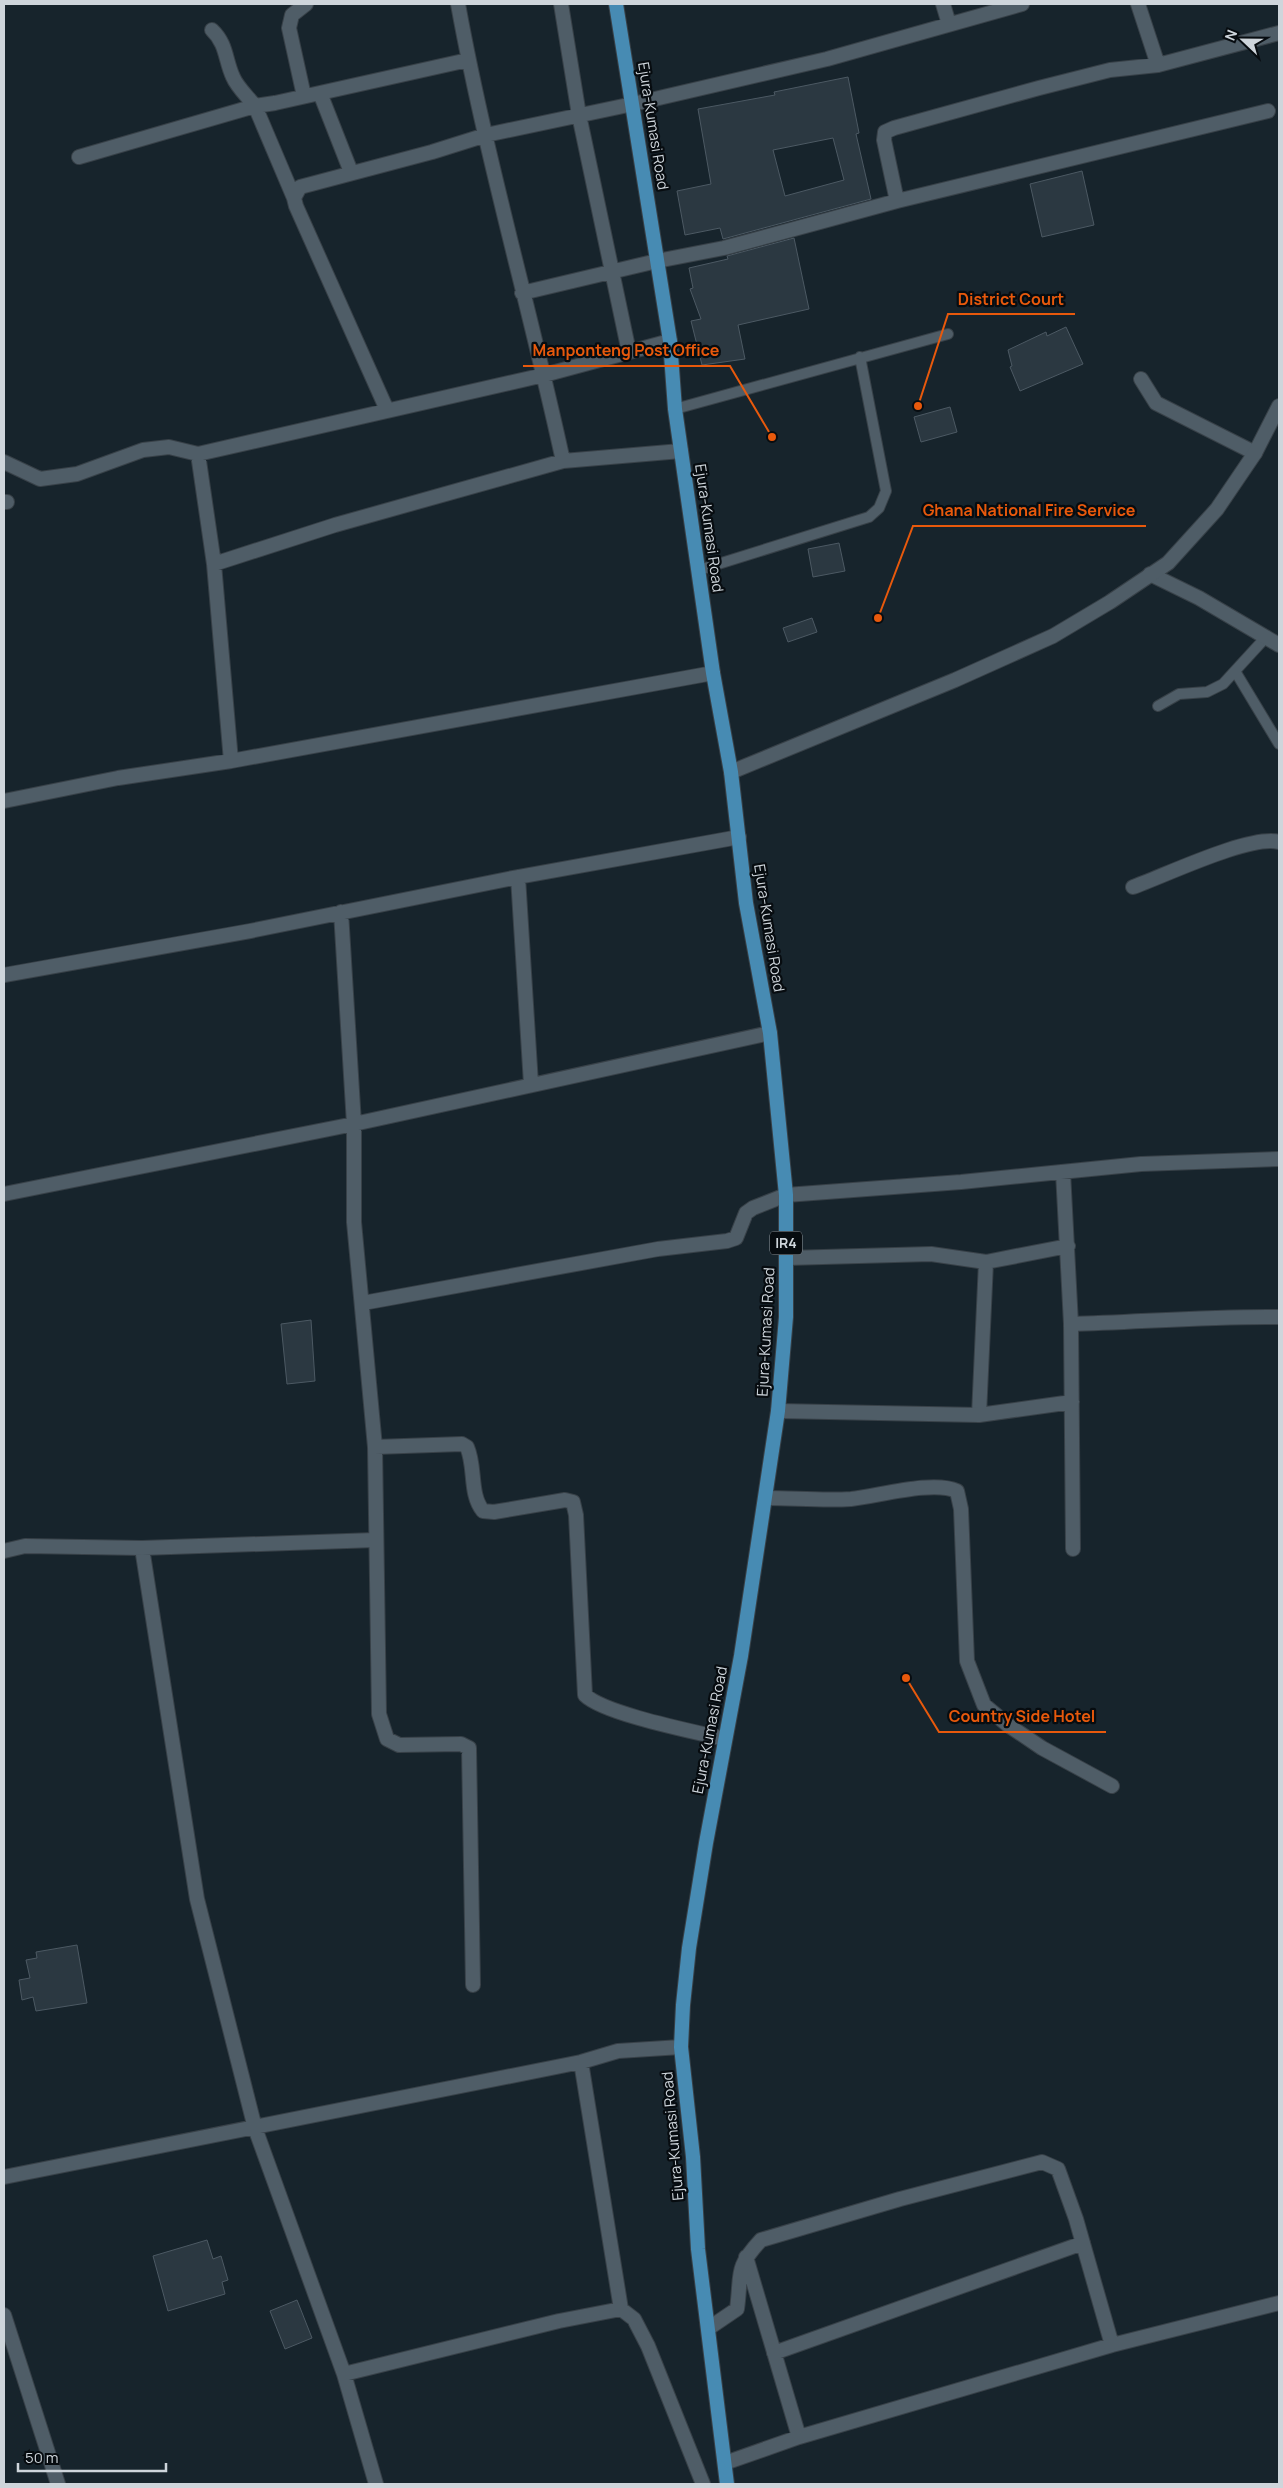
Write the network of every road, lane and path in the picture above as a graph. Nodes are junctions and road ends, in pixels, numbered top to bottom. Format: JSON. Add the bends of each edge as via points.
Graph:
{"nodes":[{"id":1,"x":306,"y":4,"type":"edge"},
{"id":2,"x":458,"y":4,"type":"edge"},
{"id":3,"x":561,"y":4,"type":"edge"},
{"id":4,"x":616,"y":4,"type":"edge"},
{"id":5,"x":942,"y":4,"type":"edge"},
{"id":6,"x":1022,"y":4,"type":"edge"},
{"id":7,"x":1138,"y":4,"type":"edge"},
{"id":8,"x":949,"y":24,"type":"junction"},
{"id":9,"x":212,"y":30,"type":"dead end"},
{"id":10,"x":1279,"y":33,"type":"edge"},
{"id":11,"x":468,"y":60,"type":"junction"},
{"id":12,"x":1158,"y":65,"type":"junction"},
{"id":13,"x":320,"y":93,"type":"junction"},
{"id":14,"x":304,"y":96,"type":"junction"},
{"id":15,"x":633,"y":104,"type":"junction"},
{"id":16,"x":255,"y":106,"type":"junction"},
{"id":17,"x":1268,"y":111,"type":"dead end"},
{"id":18,"x":579,"y":115,"type":"junction"},
{"id":19,"x":486,"y":134,"type":"junction"},
{"id":20,"x":79,"y":157,"type":"dead end"},
{"id":21,"x":351,"y":172,"type":"junction"},
{"id":22,"x":294,"y":198,"type":"junction"},
{"id":23,"x":897,"y":201,"type":"junction"},
{"id":24,"x":657,"y":261,"type":"junction"},
{"id":25,"x":612,"y":271,"type":"junction"},
{"id":26,"x":522,"y":292,"type":"junction"},
{"id":27,"x":948,"y":334,"type":"dead end"},
{"id":28,"x":670,"y":341,"type":"junction"},
{"id":29,"x":629,"y":352,"type":"junction"},
{"id":30,"x":860,"y":357,"type":"junction"},
{"id":31,"x":544,"y":375,"type":"junction"},
{"id":32,"x":1141,"y":379,"type":"dead end"},
{"id":33,"x":1279,"y":406,"type":"edge"},
{"id":34,"x":675,"y":409,"type":"junction"},
{"id":35,"x":387,"y":410,"type":"junction"},
{"id":36,"x":681,"y":451,"type":"junction"},
{"id":37,"x":1255,"y":452,"type":"junction"},
{"id":38,"x":198,"y":454,"type":"junction"},
{"id":39,"x":563,"y":461,"type":"junction"},
{"id":40,"x":4,"y":462,"type":"edge"},
{"id":41,"x":214,"y":564,"type":"junction"},
{"id":42,"x":699,"y":570,"type":"junction"},
{"id":43,"x":1150,"y":574,"type":"junction"},
{"id":44,"x":1266,"y":636,"type":"junction"},
{"id":45,"x":1279,"y":645,"type":"edge"},
{"id":46,"x":1235,"y":671,"type":"junction"},
{"id":47,"x":713,"y":673,"type":"junction"},
{"id":48,"x":1158,"y":706,"type":"dead end"},
{"id":49,"x":1279,"y":744,"type":"edge"},
{"id":50,"x":231,"y":761,"type":"junction"},
{"id":51,"x":731,"y":772,"type":"junction"},
{"id":52,"x":4,"y":801,"type":"edge"},
{"id":53,"x":739,"y":838,"type":"junction"},
{"id":54,"x":1279,"y":842,"type":"edge"},
{"id":55,"x":518,"y":877,"type":"junction"},
{"id":56,"x":1133,"y":887,"type":"dead end"},
{"id":57,"x":341,"y":912,"type":"junction"},
{"id":58,"x":4,"y":975,"type":"edge"},
{"id":59,"x":770,"y":1033,"type":"junction"},
{"id":60,"x":531,"y":1084,"type":"junction"},
{"id":61,"x":354,"y":1124,"type":"junction"},
{"id":62,"x":1279,"y":1159,"type":"edge"},
{"id":63,"x":1063,"y":1172,"type":"junction"},
{"id":64,"x":4,"y":1194,"type":"edge"},
{"id":65,"x":786,"y":1195,"type":"junction"},
{"id":66,"x":1068,"y":1246,"type":"junction"},
{"id":67,"x":786,"y":1258,"type":"junction"},
{"id":68,"x":986,"y":1262,"type":"junction"},
{"id":69,"x":363,"y":1303,"type":"junction"},
{"id":70,"x":1279,"y":1317,"type":"edge"},
{"id":71,"x":1071,"y":1324,"type":"junction"},
{"id":72,"x":1072,"y":1402,"type":"junction"},
{"id":73,"x":778,"y":1411,"type":"junction"},
{"id":74,"x":979,"y":1414,"type":"junction"},
{"id":75,"x":375,"y":1447,"type":"junction"},
{"id":76,"x":766,"y":1498,"type":"junction"},
{"id":77,"x":375,"y":1540,"type":"junction"},
{"id":78,"x":142,"y":1548,"type":"junction"},
{"id":79,"x":1073,"y":1549,"type":"dead end"},
{"id":80,"x":4,"y":1550,"type":"edge"},
{"id":81,"x":725,"y":1739,"type":"junction"},
{"id":82,"x":1112,"y":1786,"type":"dead end"},
{"id":83,"x":473,"y":1985,"type":"dead end"},
{"id":84,"x":681,"y":2047,"type":"junction"},
{"id":85,"x":581,"y":2062,"type":"junction"},
{"id":86,"x":255,"y":2128,"type":"junction"},
{"id":87,"x":4,"y":2177,"type":"edge"},
{"id":88,"x":1083,"y":2242,"type":"junction"},
{"id":89,"x":746,"y":2257,"type":"junction"},
{"id":90,"x":1279,"y":2303,"type":"edge"},
{"id":91,"x":621,"y":2309,"type":"junction"},
{"id":92,"x":4,"y":2315,"type":"edge"},
{"id":93,"x":709,"y":2328,"type":"junction"},
{"id":94,"x":1112,"y":2345,"type":"junction"},
{"id":95,"x":774,"y":2353,"type":"junction"},
{"id":96,"x":344,"y":2374,"type":"junction"},
{"id":97,"x":799,"y":2437,"type":"junction"},
{"id":98,"x":725,"y":2463,"type":"junction"},
{"id":99,"x":58,"y":2484,"type":"edge"},
{"id":100,"x":376,"y":2484,"type":"edge"},
{"id":101,"x":703,"y":2484,"type":"edge"},
{"id":102,"x":727,"y":2484,"type":"edge"}],
"edges":[{"from":1,"to":14,"type":"street","via":[[292,15],[289,28]]},
{"from":2,"to":11,"type":"street"},
{"from":3,"to":18,"type":"street"},
{"from":4,"to":15,"type":"main road","name":"Ejura-Kumasi Road","number":"IR4"},
{"from":5,"to":8,"type":"street"},
{"from":6,"to":8,"type":"street"},
{"from":7,"to":12,"type":"street"},
{"from":8,"to":15,"type":"street","via":[[827,59]]},
{"from":9,"to":16,"type":"street","via":[[225,48],[233,78]]},
{"from":10,"to":12,"type":"street"},
{"from":11,"to":13,"type":"street"},
{"from":11,"to":19,"type":"street"},
{"from":12,"to":23,"type":"street","via":[[1092,75],[885,132]]},
{"from":13,"to":14,"type":"street"},
{"from":13,"to":21,"type":"street"},
{"from":14,"to":16,"type":"street"},
{"from":15,"to":18,"type":"street"},
{"from":15,"to":24,"type":"main road","name":"Ejura-Kumasi Road","number":"IR4"},
{"from":16,"to":20,"type":"street"},
{"from":16,"to":22,"type":"street"},
{"from":17,"to":23,"type":"street"},
{"from":18,"to":19,"type":"street"},
{"from":18,"to":25,"type":"street"},
{"from":19,"to":21,"type":"street","via":[[400,161]]},
{"from":19,"to":26,"type":"street"},
{"from":21,"to":22,"type":"street","via":[[300,187]]},
{"from":22,"to":35,"type":"street"},
{"from":23,"to":24,"type":"street","via":[[724,248]]},
{"from":24,"to":25,"type":"street"},
{"from":24,"to":28,"type":"main road","name":"Ejura-Kumasi Road","number":"IR4"},
{"from":25,"to":26,"type":"street"},
{"from":25,"to":29,"type":"street"},
{"from":26,"to":31,"type":"street"},
{"from":27,"to":30,"type":"lane"},
{"from":28,"to":29,"type":"street"},
{"from":28,"to":34,"type":"main road","name":"Ejura-Kumasi Road","number":"IR4"},
{"from":29,"to":31,"type":"street"},
{"from":30,"to":34,"type":"lane"},
{"from":30,"to":42,"type":"lane","via":[[886,491],[879,508],[869,517]]},
{"from":31,"to":35,"type":"street"},
{"from":31,"to":39,"type":"street"},
{"from":32,"to":37,"type":"street","via":[[1156,402]]},
{"from":33,"to":37,"type":"street"},
{"from":34,"to":36,"type":"main road","name":"Ejura-Kumasi Road","number":"IR4"},
{"from":35,"to":38,"type":"street"},
{"from":36,"to":39,"type":"street"},
{"from":36,"to":42,"type":"main road","name":"Ejura-Kumasi Road","number":"IR4"},
{"from":37,"to":43,"type":"street","via":[[1217,510],[1168,563]]},
{"from":38,"to":40,"type":"street","via":[[169,447],[143,450],[77,474],[40,479]]},
{"from":38,"to":41,"type":"street"},
{"from":39,"to":41,"type":"street","via":[[335,525]]},
{"from":41,"to":50,"type":"street"},
{"from":42,"to":47,"type":"main road","name":"Ejura-Kumasi Road","number":"IR4"},
{"from":43,"to":44,"type":"street"},
{"from":43,"to":51,"type":"street","via":[[1053,636]]},
{"from":44,"to":45,"type":"street"},
{"from":44,"to":46,"type":"lane"},
{"from":46,"to":48,"type":"lane","via":[[1223,684],[1208,692],[1180,694]]},
{"from":46,"to":49,"type":"lane"},
{"from":47,"to":50,"type":"street"},
{"from":47,"to":51,"type":"main road","name":"Ejura-Kumasi Road","number":"IR4"},
{"from":50,"to":52,"type":"street","via":[[118,778]]},
{"from":51,"to":53,"type":"main road","name":"Ejura-Kumasi Road","number":"IR4"},
{"from":53,"to":55,"type":"street"},
{"from":53,"to":59,"type":"main road","name":"Ejura-Kumasi Road","number":"IR4","via":[[746,903]]},
{"from":54,"to":56,"type":"street","via":[[1250,842]]},
{"from":55,"to":57,"type":"street"},
{"from":55,"to":60,"type":"street"},
{"from":57,"to":58,"type":"street"},
{"from":57,"to":61,"type":"street"},
{"from":59,"to":60,"type":"street"},
{"from":59,"to":65,"type":"main road","name":"Ejura-Kumasi Road","number":"IR4"},
{"from":60,"to":61,"type":"street"},
{"from":61,"to":64,"type":"street"},
{"from":61,"to":69,"type":"street","via":[[354,1222]]},
{"from":62,"to":63,"type":"street","via":[[1141,1164]]},
{"from":63,"to":65,"type":"street"},
{"from":63,"to":66,"type":"street"},
{"from":65,"to":67,"type":"main road","name":"Ejura-Kumasi Road","number":"IR4"},
{"from":65,"to":69,"type":"street","via":[[746,1213],[736,1238],[727,1241],[658,1249]]},
{"from":66,"to":68,"type":"street"},
{"from":66,"to":71,"type":"street"},
{"from":67,"to":68,"type":"street","via":[[931,1254]]},
{"from":67,"to":73,"type":"main road","name":"Ejura-Kumasi Road","number":"IR4","via":[[786,1317]]},
{"from":68,"to":74,"type":"street"},
{"from":69,"to":75,"type":"street"},
{"from":70,"to":71,"type":"street","via":[[1211,1316]]},
{"from":71,"to":72,"type":"street"},
{"from":72,"to":74,"type":"street"},
{"from":72,"to":79,"type":"street"},
{"from":73,"to":74,"type":"street"},
{"from":73,"to":76,"type":"main road","name":"Ejura-Kumasi Road","number":"IR4"},
{"from":75,"to":77,"type":"street"},
{"from":75,"to":81,"type":"street","via":[[462,1444],[472,1458],[476,1502],[483,1511],[565,1500],[573,1502],[585,1695],[592,1702]]},
{"from":76,"to":81,"type":"main road","name":"Ejura-Kumasi Road","number":"IR4"},
{"from":76,"to":82,"type":"street","via":[[849,1499],[928,1486],[949,1487],[957,1491],[961,1509],[967,1661],[984,1705],[1042,1748]]},
{"from":77,"to":78,"type":"street"},
{"from":77,"to":83,"type":"street","via":[[379,1714],[386,1739],[399,1745],[461,1744],[469,1748]]},
{"from":78,"to":80,"type":"street","via":[[25,1546]]},
{"from":78,"to":86,"type":"street","via":[[197,1899]]},
{"from":81,"to":84,"type":"main road","name":"Ejura-Kumasi Road","number":"IR4","via":[[689,1948]]},
{"from":84,"to":85,"type":"street","via":[[618,2051]]},
{"from":84,"to":93,"type":"main road","name":"Ejura-Kumasi Road","number":"IR4","via":[[693,2157],[698,2249]]},
{"from":85,"to":86,"type":"street"},
{"from":85,"to":91,"type":"street"},
{"from":86,"to":87,"type":"street"},
{"from":86,"to":96,"type":"street"},
{"from":88,"to":89,"type":"street","via":[[1058,2169],[1042,2162],[762,2240]]},
{"from":88,"to":94,"type":"street"},
{"from":88,"to":95,"type":"street"},
{"from":89,"to":93,"type":"street","via":[[739,2276],[737,2309]]},
{"from":89,"to":95,"type":"street"},
{"from":90,"to":94,"type":"street"},
{"from":91,"to":96,"type":"street"},
{"from":91,"to":101,"type":"street","via":[[634,2319],[648,2346]]},
{"from":92,"to":99,"type":"street"},
{"from":93,"to":98,"type":"main road","name":"Ejura-Kumasi Road","number":"IR4"},
{"from":94,"to":97,"type":"street"},
{"from":95,"to":97,"type":"street"},
{"from":96,"to":100,"type":"street"},
{"from":97,"to":98,"type":"street"},
{"from":98,"to":102,"type":"main road","name":"Ejura-Kumasi Road","number":"IR4"}]}
